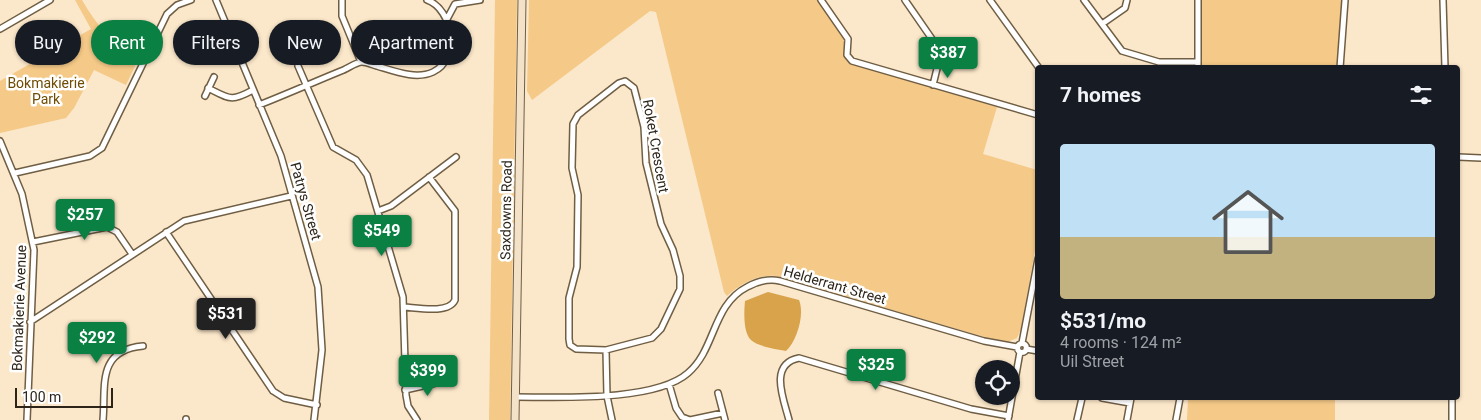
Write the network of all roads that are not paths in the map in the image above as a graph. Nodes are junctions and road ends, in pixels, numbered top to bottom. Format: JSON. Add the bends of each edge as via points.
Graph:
{"nodes":[{"id":1,"x":50,"y":0,"type":"edge"},
{"id":2,"x":191,"y":0,"type":"edge"},
{"id":3,"x":216,"y":0,"type":"edge"},
{"id":4,"x":342,"y":0,"type":"edge"},
{"id":5,"x":428,"y":0,"type":"edge"},
{"id":6,"x":480,"y":0,"type":"edge"},
{"id":7,"x":522,"y":0,"type":"edge"},
{"id":8,"x":821,"y":0,"type":"edge"},
{"id":9,"x":904,"y":0,"type":"edge"},
{"id":10,"x":990,"y":0,"type":"edge"},
{"id":11,"x":1084,"y":0,"type":"edge"},
{"id":12,"x":1127,"y":0,"type":"edge"},
{"id":13,"x":1198,"y":0,"type":"edge"},
{"id":14,"x":1345,"y":0,"type":"edge"},
{"id":15,"x":1443,"y":0,"type":"edge"},
{"id":16,"x":447,"y":19,"type":"joint"},
{"id":17,"x":1102,"y":24,"type":"junction"},
{"id":18,"x":0,"y":29,"type":"edge"},
{"id":19,"x":351,"y":38,"type":"edge"},
{"id":20,"x":354,"y":65,"type":"edge"},
{"id":21,"x":372,"y":65,"type":"edge"},
{"id":22,"x":442,"y":65,"type":"edge"},
{"id":23,"x":1037,"y":65,"type":"edge"},
{"id":24,"x":1198,"y":65,"type":"edge"},
{"id":25,"x":1340,"y":65,"type":"edge"},
{"id":26,"x":1445,"y":65,"type":"edge"},
{"id":27,"x":298,"y":66,"type":"dead end"},
{"id":28,"x":214,"y":76,"type":"dead end"},
{"id":29,"x":933,"y":85,"type":"junction"},
{"id":30,"x":306,"y":86,"type":"junction"},
{"id":31,"x":208,"y":88,"type":"junction"},
{"id":32,"x":253,"y":90,"type":"junction"},
{"id":33,"x":205,"y":96,"type":"dead end"},
{"id":34,"x":260,"y":105,"type":"junction"},
{"id":35,"x":1035,"y":114,"type":"edge"},
{"id":36,"x":0,"y":141,"type":"edge"},
{"id":37,"x":456,"y":157,"type":"dead end"},
{"id":38,"x":1460,"y":157,"type":"edge"},
{"id":39,"x":1481,"y":158,"type":"edge"},
{"id":40,"x":14,"y":173,"type":"junction"},
{"id":41,"x":429,"y":177,"type":"junction"},
{"id":42,"x":291,"y":196,"type":"junction"},
{"id":43,"x":378,"y":211,"type":"junction"},
{"id":44,"x":166,"y":232,"type":"junction"},
{"id":45,"x":33,"y":242,"type":"junction"},
{"id":46,"x":132,"y":254,"type":"junction"},
{"id":47,"x":1035,"y":274,"type":"edge"},
{"id":48,"x":404,"y":308,"type":"junction"},
{"id":49,"x":30,"y":322,"type":"junction"},
{"id":50,"x":143,"y":346,"type":"dead end"},
{"id":51,"x":1020,"y":348,"type":"junction"},
{"id":52,"x":606,"y":350,"type":"junction"},
{"id":53,"x":1035,"y":351,"type":"edge"},
{"id":54,"x":445,"y":381,"type":"dead end"},
{"id":55,"x":669,"y":384,"type":"junction"},
{"id":56,"x":405,"y":390,"type":"junction"},
{"id":57,"x":718,"y":394,"type":"dead end"},
{"id":58,"x":606,"y":396,"type":"junction"},
{"id":59,"x":516,"y":397,"type":"junction"},
{"id":60,"x":1081,"y":400,"type":"edge"},
{"id":61,"x":1130,"y":400,"type":"edge"},
{"id":62,"x":1180,"y":400,"type":"edge"},
{"id":63,"x":1452,"y":400,"type":"edge"},
{"id":64,"x":317,"y":405,"type":"junction"},
{"id":65,"x":723,"y":413,"type":"junction"},
{"id":66,"x":1009,"y":418,"type":"edge"},
{"id":67,"x":27,"y":420,"type":"edge"},
{"id":68,"x":103,"y":420,"type":"edge"},
{"id":69,"x":314,"y":420,"type":"edge"},
{"id":70,"x":417,"y":420,"type":"edge"},
{"id":71,"x":515,"y":420,"type":"edge"},
{"id":72,"x":612,"y":420,"type":"edge"},
{"id":73,"x":725,"y":420,"type":"edge"},
{"id":74,"x":789,"y":420,"type":"edge"},
{"id":75,"x":1076,"y":420,"type":"edge"},
{"id":76,"x":1127,"y":420,"type":"edge"},
{"id":77,"x":1176,"y":420,"type":"edge"},
{"id":78,"x":1452,"y":420,"type":"edge"}],
"edges":[{"from":1,"to":18,"type":"street"},
{"from":2,"to":40,"type":"street","via":[[177,5],[168,14],[102,148],[90,156]]},
{"from":3,"to":32,"type":"street","name":"Patrys Street"},
{"from":4,"to":19,"type":"street","via":[[342,16]]},
{"from":5,"to":16,"type":"street","via":[[439,7]]},
{"from":6,"to":16,"type":"street","via":[[455,4]]},
{"from":7,"to":59,"type":"street","name":"Saxdowns Road"},
{"from":8,"to":29,"type":"street","via":[[848,39],[847,57],[852,62]]},
{"from":9,"to":29,"type":"street","via":[[941,52]]},
{"from":10,"to":23,"type":"street"},
{"from":11,"to":17,"type":"street"},
{"from":12,"to":17,"type":"street","via":[[1124,8]]},
{"from":13,"to":24,"type":"street"},
{"from":14,"to":25,"type":"street"},
{"from":15,"to":26,"type":"street"},
{"from":17,"to":24,"type":"street","via":[[1124,52],[1160,62]]},
{"from":20,"to":30,"type":"street"},
{"from":21,"to":22,"type":"street","via":[[407,74],[425,74]]},
{"from":27,"to":30,"type":"street"},
{"from":28,"to":31,"type":"street"},
{"from":29,"to":35,"type":"street"},
{"from":30,"to":34,"type":"street"},
{"from":30,"to":43,"type":"street","via":[[332,147],[356,160],[365,170]]},
{"from":31,"to":32,"type":"street","via":[[231,99]]},
{"from":31,"to":33,"type":"street"},
{"from":32,"to":34,"type":"street","name":"Patrys Street"},
{"from":34,"to":42,"type":"street","name":"Patrys Street"},
{"from":36,"to":40,"type":"street","name":"Bokmakierie Avenue"},
{"from":37,"to":41,"type":"street"},
{"from":38,"to":39,"type":"street"},
{"from":40,"to":45,"type":"street","name":"Bokmakierie Avenue"},
{"from":41,"to":43,"type":"street"},
{"from":41,"to":48,"type":"street","via":[[456,213],[455,300],[445,308]]},
{"from":42,"to":44,"type":"street","via":[[188,219]]},
{"from":42,"to":64,"type":"street","name":"Patrys Street","via":[[312,261],[322,315]]},
{"from":43,"to":48,"type":"street","via":[[400,280]]},
{"from":44,"to":46,"type":"street"},
{"from":44,"to":64,"type":"street","via":[[273,391],[284,398]]},
{"from":45,"to":46,"type":"street","via":[[107,227],[117,232]]},
{"from":45,"to":49,"type":"street","name":"Bokmakierie Avenue"},
{"from":46,"to":49,"type":"street"},
{"from":47,"to":51,"type":"street"},
{"from":48,"to":56,"type":"street"},
{"from":49,"to":67,"type":"street","name":"Bokmakierie Avenue"},
{"from":50,"to":68,"type":"street","via":[[129,349],[107,365]]},
{"from":51,"to":53,"type":"street"},
{"from":51,"to":55,"type":"street","name":"Helderrant Street","via":[[984,341],[780,281],[764,280],[732,297],[695,366]]},
{"from":51,"to":66,"type":"street"},
{"from":52,"to":52,"type":"street","name":"Roket Crescent","via":[[657,335],[681,285],[646,163],[644,127],[634,88],[625,82],[619,83],[578,115],[572,127],[572,168],[577,192],[577,267],[570,298],[569,342],[576,349]]},
{"from":52,"to":58,"type":"street"},
{"from":54,"to":56,"type":"street"},
{"from":55,"to":58,"type":"street","name":"Helderrant Street"},
{"from":55,"to":65,"type":"street","via":[[682,418],[690,420]]},
{"from":56,"to":70,"type":"street","via":[[408,406]]},
{"from":57,"to":65,"type":"street"},
{"from":58,"to":59,"type":"street","name":"Helderrant Street"},
{"from":58,"to":72,"type":"street"},
{"from":59,"to":71,"type":"street","name":"Saxdowns Road"},
{"from":60,"to":75,"type":"street"},
{"from":61,"to":76,"type":"street"},
{"from":62,"to":77,"type":"street"},
{"from":63,"to":78,"type":"street"},
{"from":64,"to":69,"type":"street","name":"Patrys Street"},
{"from":65,"to":73,"type":"street"},
{"from":66,"to":74,"type":"street","via":[[800,358],[791,362],[779,377]]}]}
